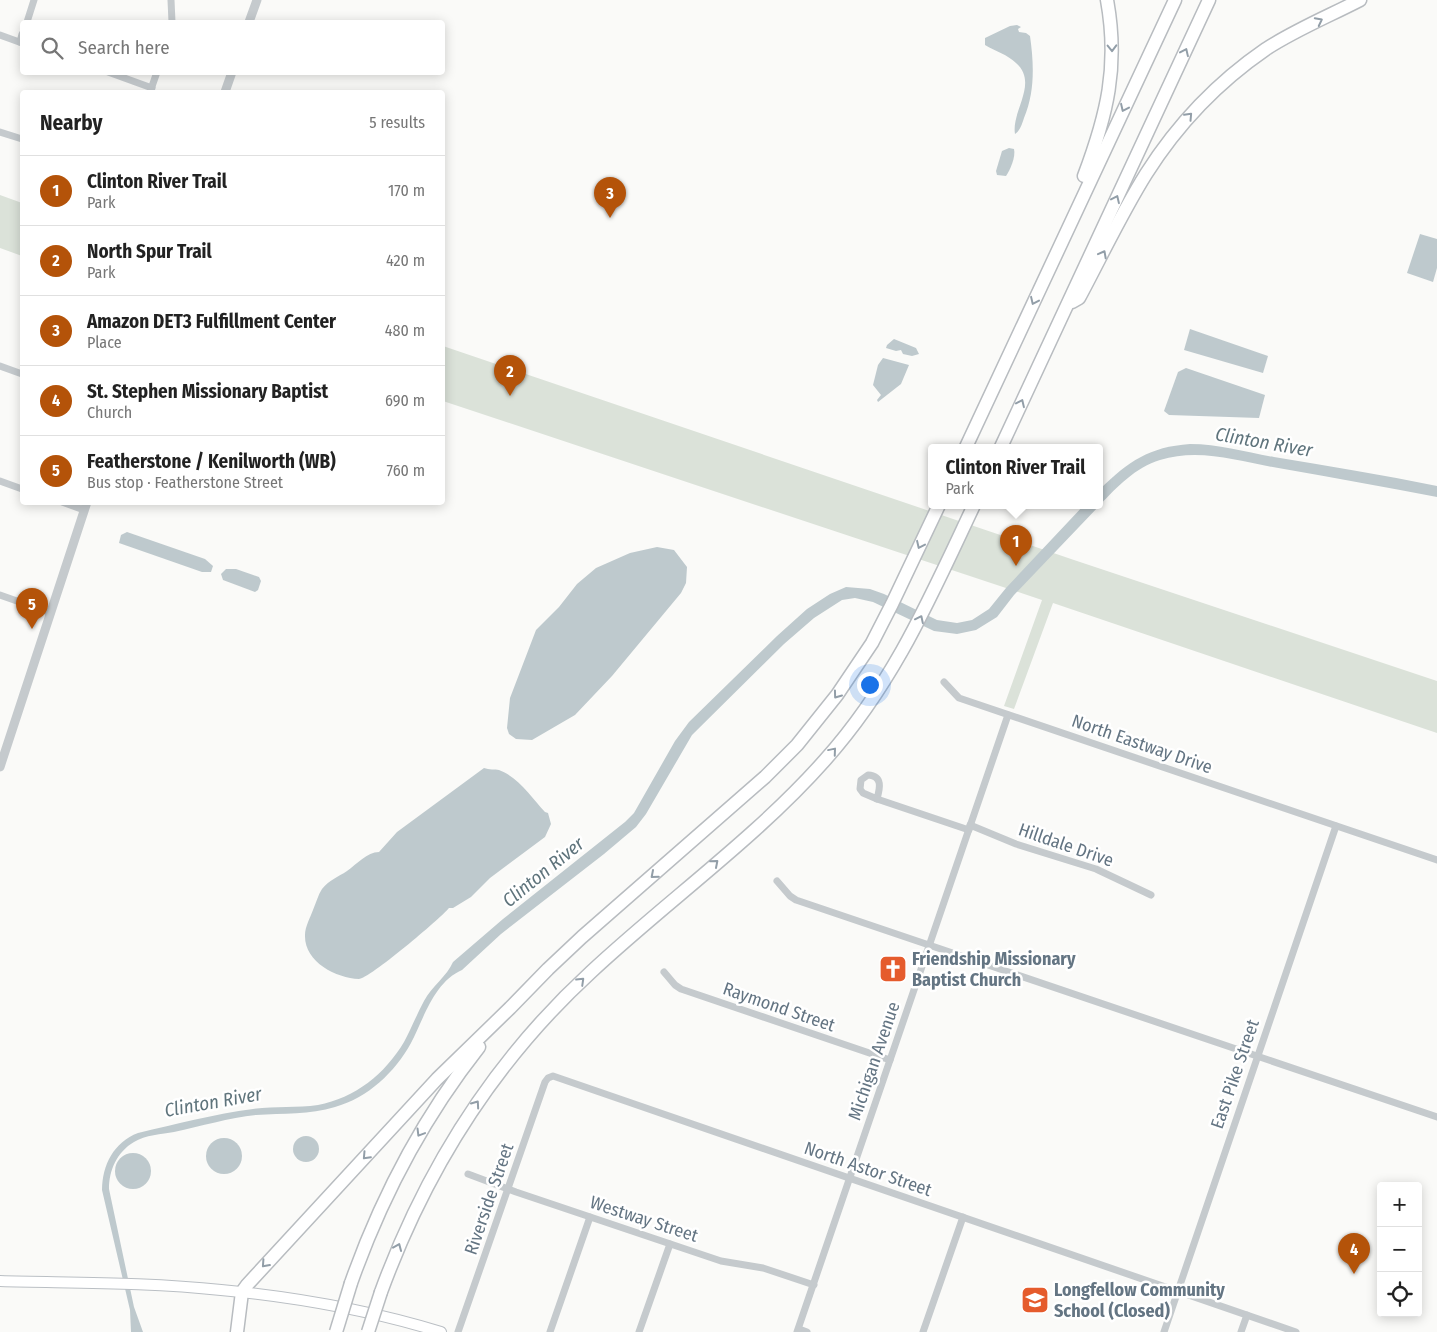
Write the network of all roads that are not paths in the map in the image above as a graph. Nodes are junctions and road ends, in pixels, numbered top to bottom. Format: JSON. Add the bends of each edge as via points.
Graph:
{"nodes":[{"id":1,"x":34,"y":0,"type":"edge"},
{"id":2,"x":171,"y":0,"type":"edge"},
{"id":3,"x":257,"y":0,"type":"edge"},
{"id":4,"x":1107,"y":0,"type":"edge"},
{"id":5,"x":1175,"y":0,"type":"edge"},
{"id":6,"x":1209,"y":0,"type":"edge"},
{"id":7,"x":1360,"y":0,"type":"edge"},
{"id":8,"x":28,"y":20,"type":"edge"},
{"id":9,"x":172,"y":20,"type":"edge"},
{"id":10,"x":251,"y":20,"type":"edge"},
{"id":11,"x":0,"y":35,"type":"edge"},
{"id":12,"x":20,"y":42,"type":"edge"},
{"id":13,"x":115,"y":75,"type":"edge"},
{"id":14,"x":156,"y":75,"type":"edge"},
{"id":15,"x":231,"y":75,"type":"edge"},
{"id":16,"x":151,"y":90,"type":"edge"},
{"id":17,"x":227,"y":90,"type":"edge"},
{"id":18,"x":0,"y":132,"type":"edge"},
{"id":19,"x":20,"y":139,"type":"edge"},
{"id":20,"x":1055,"y":257,"type":"junction"},
{"id":21,"x":1066,"y":307,"type":"junction"},
{"id":22,"x":0,"y":366,"type":"edge"},
{"id":23,"x":20,"y":373,"type":"edge"},
{"id":24,"x":967,"y":444,"type":"edge"},
{"id":25,"x":1002,"y":444,"type":"edge"},
{"id":26,"x":0,"y":481,"type":"edge"},
{"id":27,"x":20,"y":487,"type":"edge"},
{"id":28,"x":86,"y":506,"type":"edge"},
{"id":29,"x":937,"y":509,"type":"edge"},
{"id":30,"x":972,"y":509,"type":"edge"},
{"id":31,"x":0,"y":595,"type":"edge"},
{"id":32,"x":51,"y":613,"type":"junction"},
{"id":33,"x":944,"y":682,"type":"dead end"},
{"id":34,"x":1008,"y":715,"type":"junction"},
{"id":35,"x":0,"y":767,"type":"edge"},
{"id":36,"x":877,"y":799,"type":"dead end"},
{"id":37,"x":1336,"y":826,"type":"junction"},
{"id":38,"x":970,"y":827,"type":"junction"},
{"id":39,"x":1437,"y":860,"type":"edge"},
{"id":40,"x":778,"y":881,"type":"dead end"},
{"id":41,"x":1151,"y":895,"type":"dead end"},
{"id":42,"x":930,"y":945,"type":"junction"},
{"id":43,"x":664,"y":972,"type":"dead end"},
{"id":44,"x":510,"y":1008,"type":"junction"},
{"id":45,"x":1257,"y":1056,"type":"junction"},
{"id":46,"x":890,"y":1060,"type":"junction"},
{"id":47,"x":550,"y":1077,"type":"joint"},
{"id":48,"x":1437,"y":1117,"type":"edge"},
{"id":49,"x":468,"y":1174,"type":"dead end"},
{"id":50,"x":850,"y":1178,"type":"junction"},
{"id":51,"x":508,"y":1189,"type":"junction"},
{"id":52,"x":590,"y":1217,"type":"junction"},
{"id":53,"x":963,"y":1217,"type":"junction"},
{"id":54,"x":670,"y":1244,"type":"junction"},
{"id":55,"x":0,"y":1281,"type":"edge"},
{"id":56,"x":814,"y":1285,"type":"junction"},
{"id":57,"x":1177,"y":1291,"type":"junction"},
{"id":58,"x":242,"y":1292,"type":"junction"},
{"id":59,"x":1247,"y":1315,"type":"junction"},
{"id":60,"x":798,"y":1330,"type":"edge"},
{"id":61,"x":237,"y":1332,"type":"edge"},
{"id":62,"x":336,"y":1332,"type":"edge"},
{"id":63,"x":368,"y":1332,"type":"edge"},
{"id":64,"x":441,"y":1332,"type":"edge"},
{"id":65,"x":458,"y":1332,"type":"edge"},
{"id":66,"x":550,"y":1332,"type":"edge"},
{"id":67,"x":639,"y":1332,"type":"edge"},
{"id":68,"x":807,"y":1332,"type":"edge"},
{"id":69,"x":924,"y":1332,"type":"edge"},
{"id":70,"x":1164,"y":1332,"type":"edge"},
{"id":71,"x":1241,"y":1332,"type":"edge"},
{"id":72,"x":1296,"y":1332,"type":"edge"}],
"edges":[{"from":1,"to":8,"type":"street"},
{"from":2,"to":9,"type":"street"},
{"from":3,"to":10,"type":"street"},
{"from":4,"to":20,"type":"highway","one_way":true,"via":[[1112,53],[1106,109],[1098,140]]},
{"from":5,"to":20,"type":"highway","one_way":true},
{"from":21,"to":6,"type":"highway","one_way":true},
{"from":21,"to":7,"type":"highway","one_way":true,"via":[[1079,298],[1155,160],[1203,101],[1267,49]]},
{"from":11,"to":12,"type":"street"},
{"from":13,"to":16,"type":"street"},
{"from":14,"to":16,"type":"street"},
{"from":15,"to":17,"type":"street"},
{"from":18,"to":19,"type":"street"},
{"from":20,"to":24,"type":"highway","one_way":true},
{"from":25,"to":21,"type":"highway","one_way":true},
{"from":22,"to":23,"type":"street"},
{"from":26,"to":27,"type":"street"},
{"from":28,"to":32,"type":"street"},
{"from":29,"to":44,"type":"highway","one_way":true,"via":[[882,624],[861,660],[812,727],[781,761],[582,937]]},
{"from":63,"to":30,"type":"highway","one_way":true,"bridge":true,"via":[[397,1248],[436,1168],[470,1112],[513,1055],[585,977],[779,807],[855,724],[911,638]]},
{"from":31,"to":32,"type":"street"},
{"from":32,"to":35,"type":"street"},
{"from":33,"to":34,"type":"street","name":"North Eastway Drive","via":[[959,698]]},
{"from":34,"to":37,"type":"street","name":"North Eastway Drive"},
{"from":34,"to":38,"type":"street","name":"Michigan Avenue"},
{"from":36,"to":38,"type":"street","name":"Hilldale Drive"},
{"from":37,"to":39,"type":"street","name":"North Eastway Drive"},
{"from":37,"to":45,"type":"street","name":"East Pike Street"},
{"from":38,"to":41,"type":"street","name":"Hilldale Drive","via":[[1094,868]]},
{"from":38,"to":42,"type":"street","name":"Michigan Avenue"},
{"from":40,"to":42,"type":"street","via":[[796,900]]},
{"from":42,"to":45,"type":"street"},
{"from":42,"to":46,"type":"street","name":"Michigan Avenue"},
{"from":43,"to":46,"type":"street","name":"Raymond Street","via":[[681,989]]},
{"from":44,"to":58,"type":"highway","one_way":true,"via":[[436,1079]]},
{"from":44,"to":62,"type":"highway","one_way":true,"bridge":true,"via":[[460,1072],[416,1139],[378,1215]]},
{"from":45,"to":48,"type":"street"},
{"from":45,"to":57,"type":"street","name":"East Pike Street"},
{"from":46,"to":50,"type":"street","name":"Michigan Avenue"},
{"from":47,"to":50,"type":"street","name":"North Astor Street"},
{"from":47,"to":51,"type":"street","name":"Riverside Street"},
{"from":49,"to":51,"type":"street","name":"Westway Street"},
{"from":50,"to":53,"type":"street","name":"North Astor Street"},
{"from":50,"to":56,"type":"street","name":"Michigan Avenue"},
{"from":51,"to":52,"type":"street","name":"Westway Street"},
{"from":51,"to":65,"type":"street","name":"Riverside Street"},
{"from":52,"to":54,"type":"street","name":"Westway Street"},
{"from":52,"to":66,"type":"street"},
{"from":53,"to":57,"type":"street","name":"North Astor Street"},
{"from":53,"to":69,"type":"street"},
{"from":54,"to":56,"type":"street","name":"Westway Street"},
{"from":54,"to":67,"type":"street"},
{"from":55,"to":58,"type":"main road","via":[[194,1287]]},
{"from":56,"to":60,"type":"street","name":"Michigan Avenue"},
{"from":57,"to":59,"type":"street","name":"North Astor Street"},
{"from":57,"to":70,"type":"street","name":"East Pike Street"},
{"from":58,"to":61,"type":"highway"},
{"from":58,"to":64,"type":"main road","via":[[335,1306]]},
{"from":59,"to":71,"type":"street"},
{"from":59,"to":72,"type":"street","name":"North Astor Street"},
{"from":60,"to":68,"type":"street"}]}
